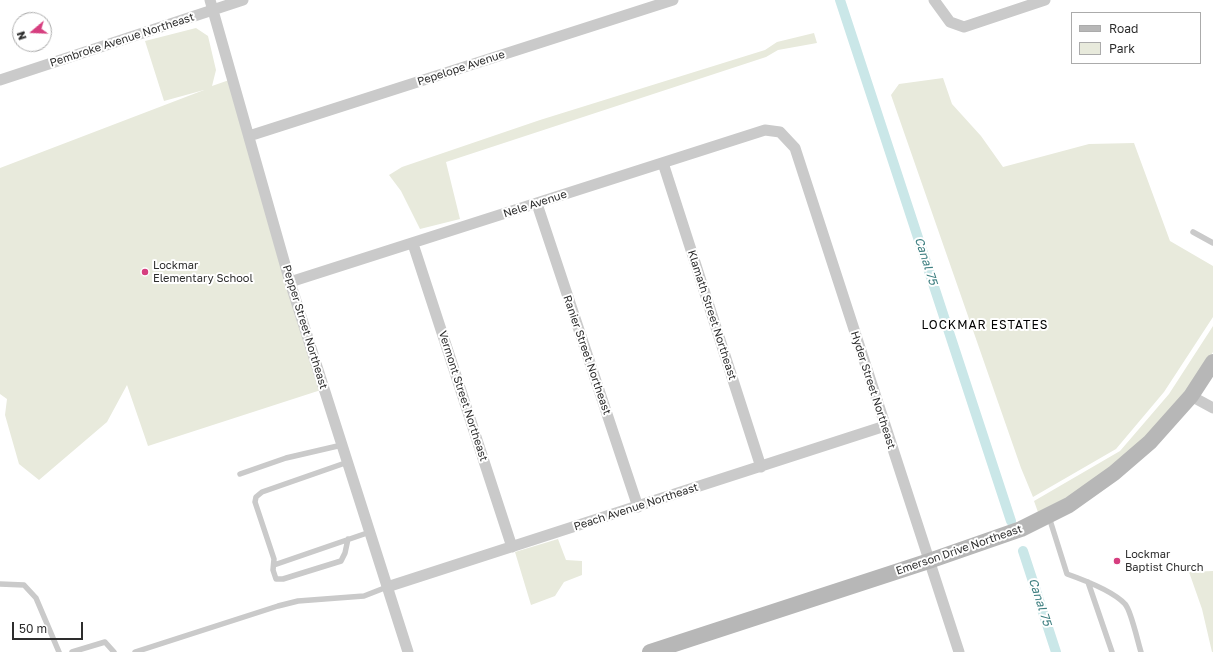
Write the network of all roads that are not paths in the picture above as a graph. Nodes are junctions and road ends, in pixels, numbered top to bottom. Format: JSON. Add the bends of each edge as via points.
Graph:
{"nodes":[{"id":1,"x":243,"y":0,"type":"edge"},
{"id":2,"x":673,"y":0,"type":"edge"},
{"id":3,"x":934,"y":0,"type":"edge"},
{"id":4,"x":1045,"y":0,"type":"edge"},
{"id":5,"x":211,"y":5,"type":"edge"},
{"id":6,"x":0,"y":80,"type":"edge"},
{"id":7,"x":780,"y":132,"type":"joint"},
{"id":8,"x":249,"y":136,"type":"junction"},
{"id":9,"x":663,"y":163,"type":"junction"},
{"id":10,"x":536,"y":204,"type":"junction"},
{"id":11,"x":1193,"y":232,"type":"dead end"},
{"id":12,"x":1213,"y":243,"type":"edge"},
{"id":13,"x":413,"y":244,"type":"junction"},
{"id":14,"x":290,"y":282,"type":"junction"},
{"id":15,"x":1213,"y":362,"type":"edge"},
{"id":16,"x":1191,"y":396,"type":"junction"},
{"id":17,"x":1213,"y":408,"type":"edge"},
{"id":18,"x":885,"y":426,"type":"junction"},
{"id":19,"x":342,"y":445,"type":"junction"},
{"id":20,"x":348,"y":462,"type":"junction"},
{"id":21,"x":761,"y":467,"type":"junction"},
{"id":22,"x":240,"y":474,"type":"dead end"},
{"id":23,"x":638,"y":506,"type":"junction"},
{"id":24,"x":1048,"y":515,"type":"junction"},
{"id":25,"x":370,"y":532,"type":"junction"},
{"id":26,"x":348,"y":539,"type":"junction"},
{"id":27,"x":512,"y":547,"type":"junction"},
{"id":28,"x":929,"y":561,"type":"junction"},
{"id":29,"x":274,"y":565,"type":"junction"},
{"id":30,"x":1088,"y":582,"type":"junction"},
{"id":31,"x":0,"y":584,"type":"edge"},
{"id":32,"x":388,"y":587,"type":"junction"},
{"id":33,"x":59,"y":652,"type":"edge"},
{"id":34,"x":72,"y":652,"type":"edge"},
{"id":35,"x":114,"y":652,"type":"edge"},
{"id":36,"x":135,"y":652,"type":"edge"},
{"id":37,"x":408,"y":652,"type":"edge"},
{"id":38,"x":650,"y":652,"type":"edge"},
{"id":39,"x":959,"y":652,"type":"edge"},
{"id":40,"x":1112,"y":652,"type":"edge"},
{"id":41,"x":1141,"y":652,"type":"edge"}],
"edges":[{"from":1,"to":5,"type":"street","name":"Pembroke Avenue Northeast"},
{"from":2,"to":8,"type":"street","name":"Pepelope Avenue"},
{"from":3,"to":4,"type":"street","via":[[950,22],[964,27]]},
{"from":5,"to":6,"type":"street","name":"Pembroke Avenue Northeast"},
{"from":5,"to":8,"type":"street","name":"Pepper Street Northeast"},
{"from":7,"to":9,"type":"street","name":"Nele Avenue","via":[[765,130]]},
{"from":7,"to":18,"type":"street","name":"Hyder Street Northeast","via":[[795,148]]},
{"from":8,"to":14,"type":"street","name":"Pepper Street Northeast"},
{"from":9,"to":10,"type":"street","name":"Nele Avenue"},
{"from":9,"to":21,"type":"street","name":"Klamath Street Northeast"},
{"from":10,"to":13,"type":"street","name":"Nele Avenue"},
{"from":10,"to":23,"type":"street","name":"Ranier Street Northeast"},
{"from":11,"to":12,"type":"lane"},
{"from":13,"to":14,"type":"street","name":"Nele Avenue"},
{"from":13,"to":27,"type":"street","name":"Vermont Street Northeast"},
{"from":14,"to":19,"type":"street","name":"Pepper Street Northeast"},
{"from":15,"to":16,"type":"street","name":"Emerson Drive Northeast"},
{"from":16,"to":17,"type":"street"},
{"from":16,"to":24,"type":"street","name":"Emerson Drive Northeast","via":[[1150,442],[1114,474],[1069,505]]},
{"from":18,"to":21,"type":"street","name":"Peach Avenue Northeast"},
{"from":18,"to":28,"type":"street","name":"Hyder Street Northeast"},
{"from":19,"to":20,"type":"street","name":"Pepper Street Northeast"},
{"from":19,"to":22,"type":"lane","via":[[286,458]]},
{"from":20,"to":25,"type":"street","name":"Pepper Street Northeast"},
{"from":20,"to":29,"type":"lane","via":[[270,488],[256,497],[255,502]]},
{"from":21,"to":23,"type":"street","name":"Peach Avenue Northeast"},
{"from":23,"to":27,"type":"street","name":"Peach Avenue Northeast"},
{"from":24,"to":28,"type":"street","name":"Emerson Drive Northeast","via":[[1021,529]]},
{"from":24,"to":30,"type":"lane","via":[[1067,574]]},
{"from":25,"to":26,"type":"lane"},
{"from":25,"to":32,"type":"street","name":"Pepper Street Northeast"},
{"from":26,"to":29,"type":"lane"},
{"from":26,"to":29,"type":"lane","via":[[346,552],[341,561],[283,579],[276,579]]},
{"from":27,"to":32,"type":"street","name":"Peach Avenue Northeast"},
{"from":28,"to":38,"type":"street","name":"Emerson Drive Northeast"},
{"from":28,"to":39,"type":"street","name":"Hyder Street Northeast"},
{"from":30,"to":40,"type":"lane"},
{"from":30,"to":41,"type":"lane","via":[[1126,605]]},
{"from":31,"to":33,"type":"lane","via":[[24,584],[36,598]]},
{"from":32,"to":36,"type":"lane","via":[[364,596],[298,601],[278,606]]},
{"from":32,"to":37,"type":"street","name":"Pepper Street Northeast"},
{"from":34,"to":35,"type":"lane","via":[[105,642]]}]}
